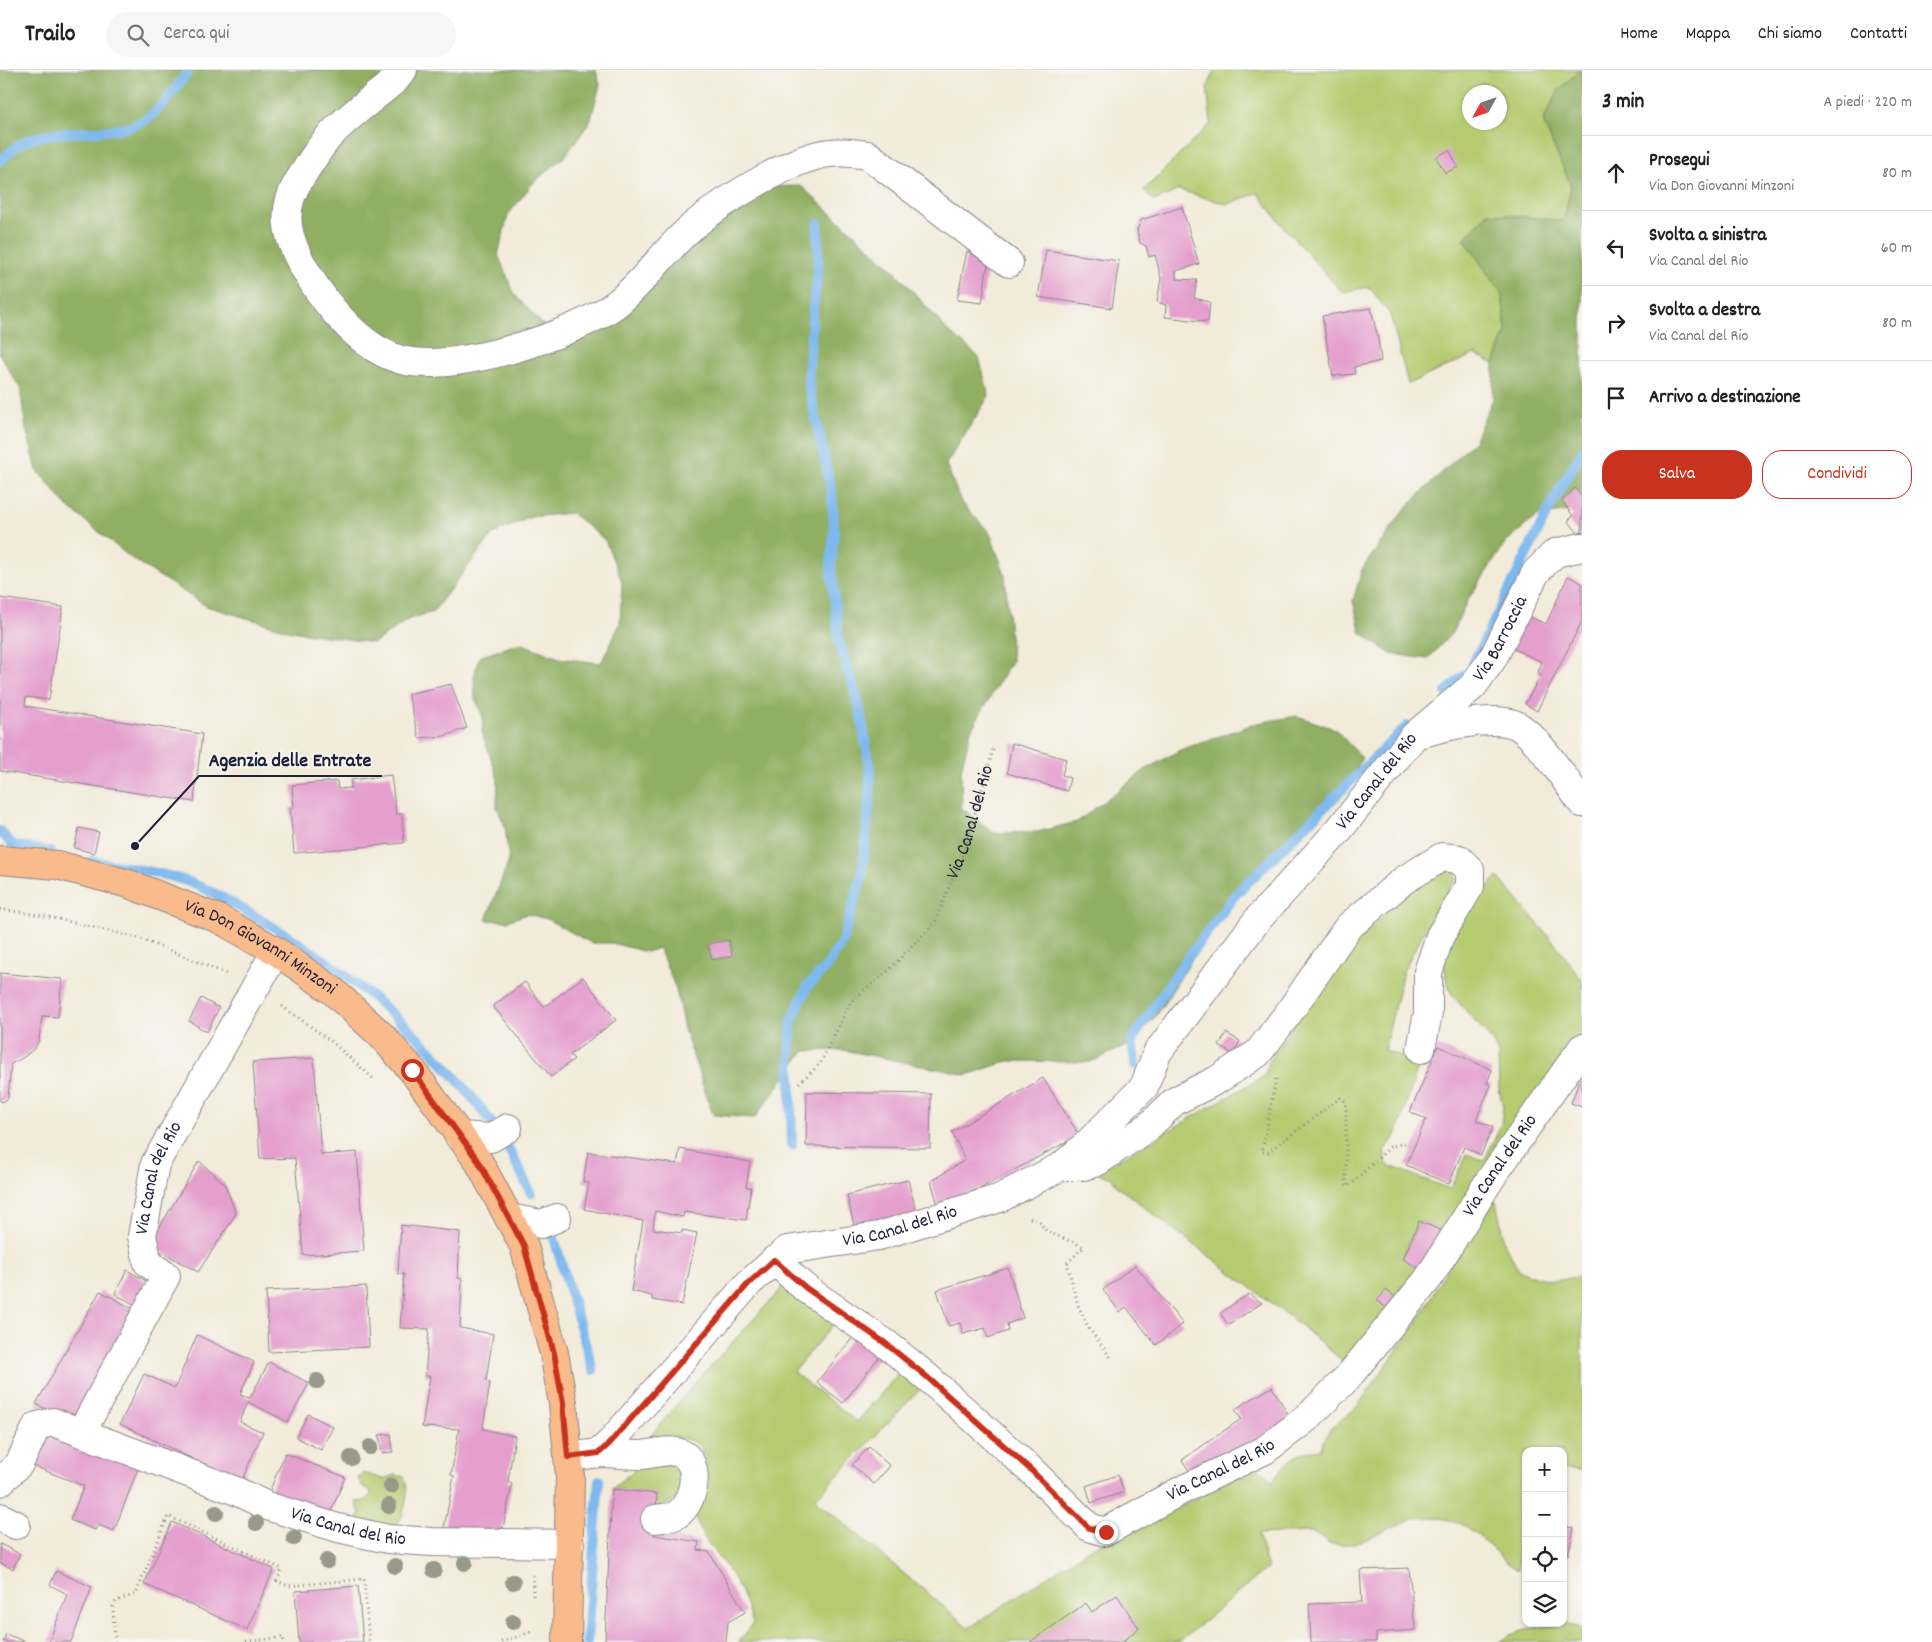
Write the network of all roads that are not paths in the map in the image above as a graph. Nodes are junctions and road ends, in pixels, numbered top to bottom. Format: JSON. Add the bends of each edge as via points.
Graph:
{"nodes":[{"id":1,"x":403,"y":70,"type":"edge"},
{"id":2,"x":1009,"y":263,"type":"dead end"},
{"id":3,"x":1582,"y":547,"type":"edge"},
{"id":4,"x":1414,"y":736,"type":"junction"},
{"id":5,"x":1582,"y":803,"type":"edge"},
{"id":6,"x":0,"y":860,"type":"edge"},
{"id":7,"x":276,"y":951,"type":"junction"},
{"id":8,"x":1582,"y":1048,"type":"edge"},
{"id":9,"x":1421,"y":1050,"type":"dead end"},
{"id":10,"x":508,"y":1128,"type":"dead end"},
{"id":11,"x":460,"y":1136,"type":"junction"},
{"id":12,"x":1062,"y":1166,"type":"junction"},
{"id":13,"x":509,"y":1218,"type":"junction"},
{"id":14,"x":557,"y":1218,"type":"dead end"},
{"id":15,"x":774,"y":1260,"type":"junction"},
{"id":16,"x":81,"y":1433,"type":"junction"},
{"id":17,"x":604,"y":1448,"type":"junction"},
{"id":18,"x":568,"y":1457,"type":"junction"},
{"id":19,"x":0,"y":1482,"type":"edge"},
{"id":20,"x":655,"y":1519,"type":"dead end"},
{"id":21,"x":570,"y":1544,"type":"junction"},
{"id":22,"x":567,"y":1642,"type":"edge"}],
"edges":[{"from":1,"to":2,"type":"street","via":[[327,139],[291,192],[286,227],[297,256],[320,294],[344,322],[372,347],[405,362],[454,362],[521,347],[596,317],[618,303],[692,226],[769,176],[821,154],[844,151],[868,155]]},
{"from":3,"to":4,"type":"street","name":"Via Barroccia","via":[[1555,553],[1536,572],[1493,658],[1473,686]]},
{"from":4,"to":5,"type":"street","name":"Via Canal del Rio","via":[[1452,724],[1514,724],[1530,734]]},
{"from":4,"to":12,"type":"street","name":"Via Canal del Rio","via":[[1338,831],[1258,919],[1186,1012],[1157,1053],[1144,1087]]},
{"from":6,"to":7,"type":"main road","name":"Via Don Giovanni Minzoni","via":[[57,866],[129,884],[219,919]]},
{"from":7,"to":11,"type":"main road","name":"Via Don Giovanni Minzoni","via":[[332,992],[382,1036],[412,1070]]},
{"from":7,"to":16,"type":"street","name":"Via Canal del Rio","via":[[155,1164],[142,1236],[148,1263],[166,1276]]},
{"from":8,"to":15,"type":"street","name":"Via Canal del Rio","via":[[1491,1178],[1428,1279],[1348,1377],[1307,1418],[1265,1450],[1180,1491],[1106,1532],[1089,1528],[1032,1471],[927,1377],[885,1343],[806,1288]]},
{"from":9,"to":12,"type":"street","via":[[1428,1013],[1428,972],[1440,936],[1470,886],[1470,870],[1459,859],[1442,857],[1404,880],[1348,927],[1258,1053],[1217,1080],[1175,1101],[1148,1127],[1098,1162]]},
{"from":10,"to":11,"type":"street","via":[[490,1138]]},
{"from":11,"to":13,"type":"main road","name":"Via Don Giovanni Minzoni","via":[[479,1162]]},
{"from":12,"to":15,"type":"street","name":"Via Canal del Rio","via":[[1000,1198],[879,1236],[787,1250]]},
{"from":13,"to":14,"type":"street","via":[[541,1224]]},
{"from":13,"to":18,"type":"main road","name":"Via Don Giovanni Minzoni","via":[[524,1246],[554,1353]]},
{"from":15,"to":17,"type":"street","name":"Via Canal del Rio","via":[[749,1283]]},
{"from":16,"to":19,"type":"street","name":"Via Canal del Rio","via":[[53,1422],[37,1426],[19,1464]]},
{"from":16,"to":21,"type":"street","name":"Via Canal del Rio","via":[[236,1491],[267,1506],[338,1528],[388,1539]]},
{"from":17,"to":18,"type":"street"},
{"from":17,"to":20,"type":"street","via":[[644,1455],[661,1451],[677,1453],[684,1455],[692,1464],[693,1488],[683,1508],[675,1516]]},
{"from":18,"to":21,"type":"main road","name":"Via Don Giovanni Minzoni"},
{"from":21,"to":22,"type":"main road","name":"Via Don Giovanni Minzoni"}]}
